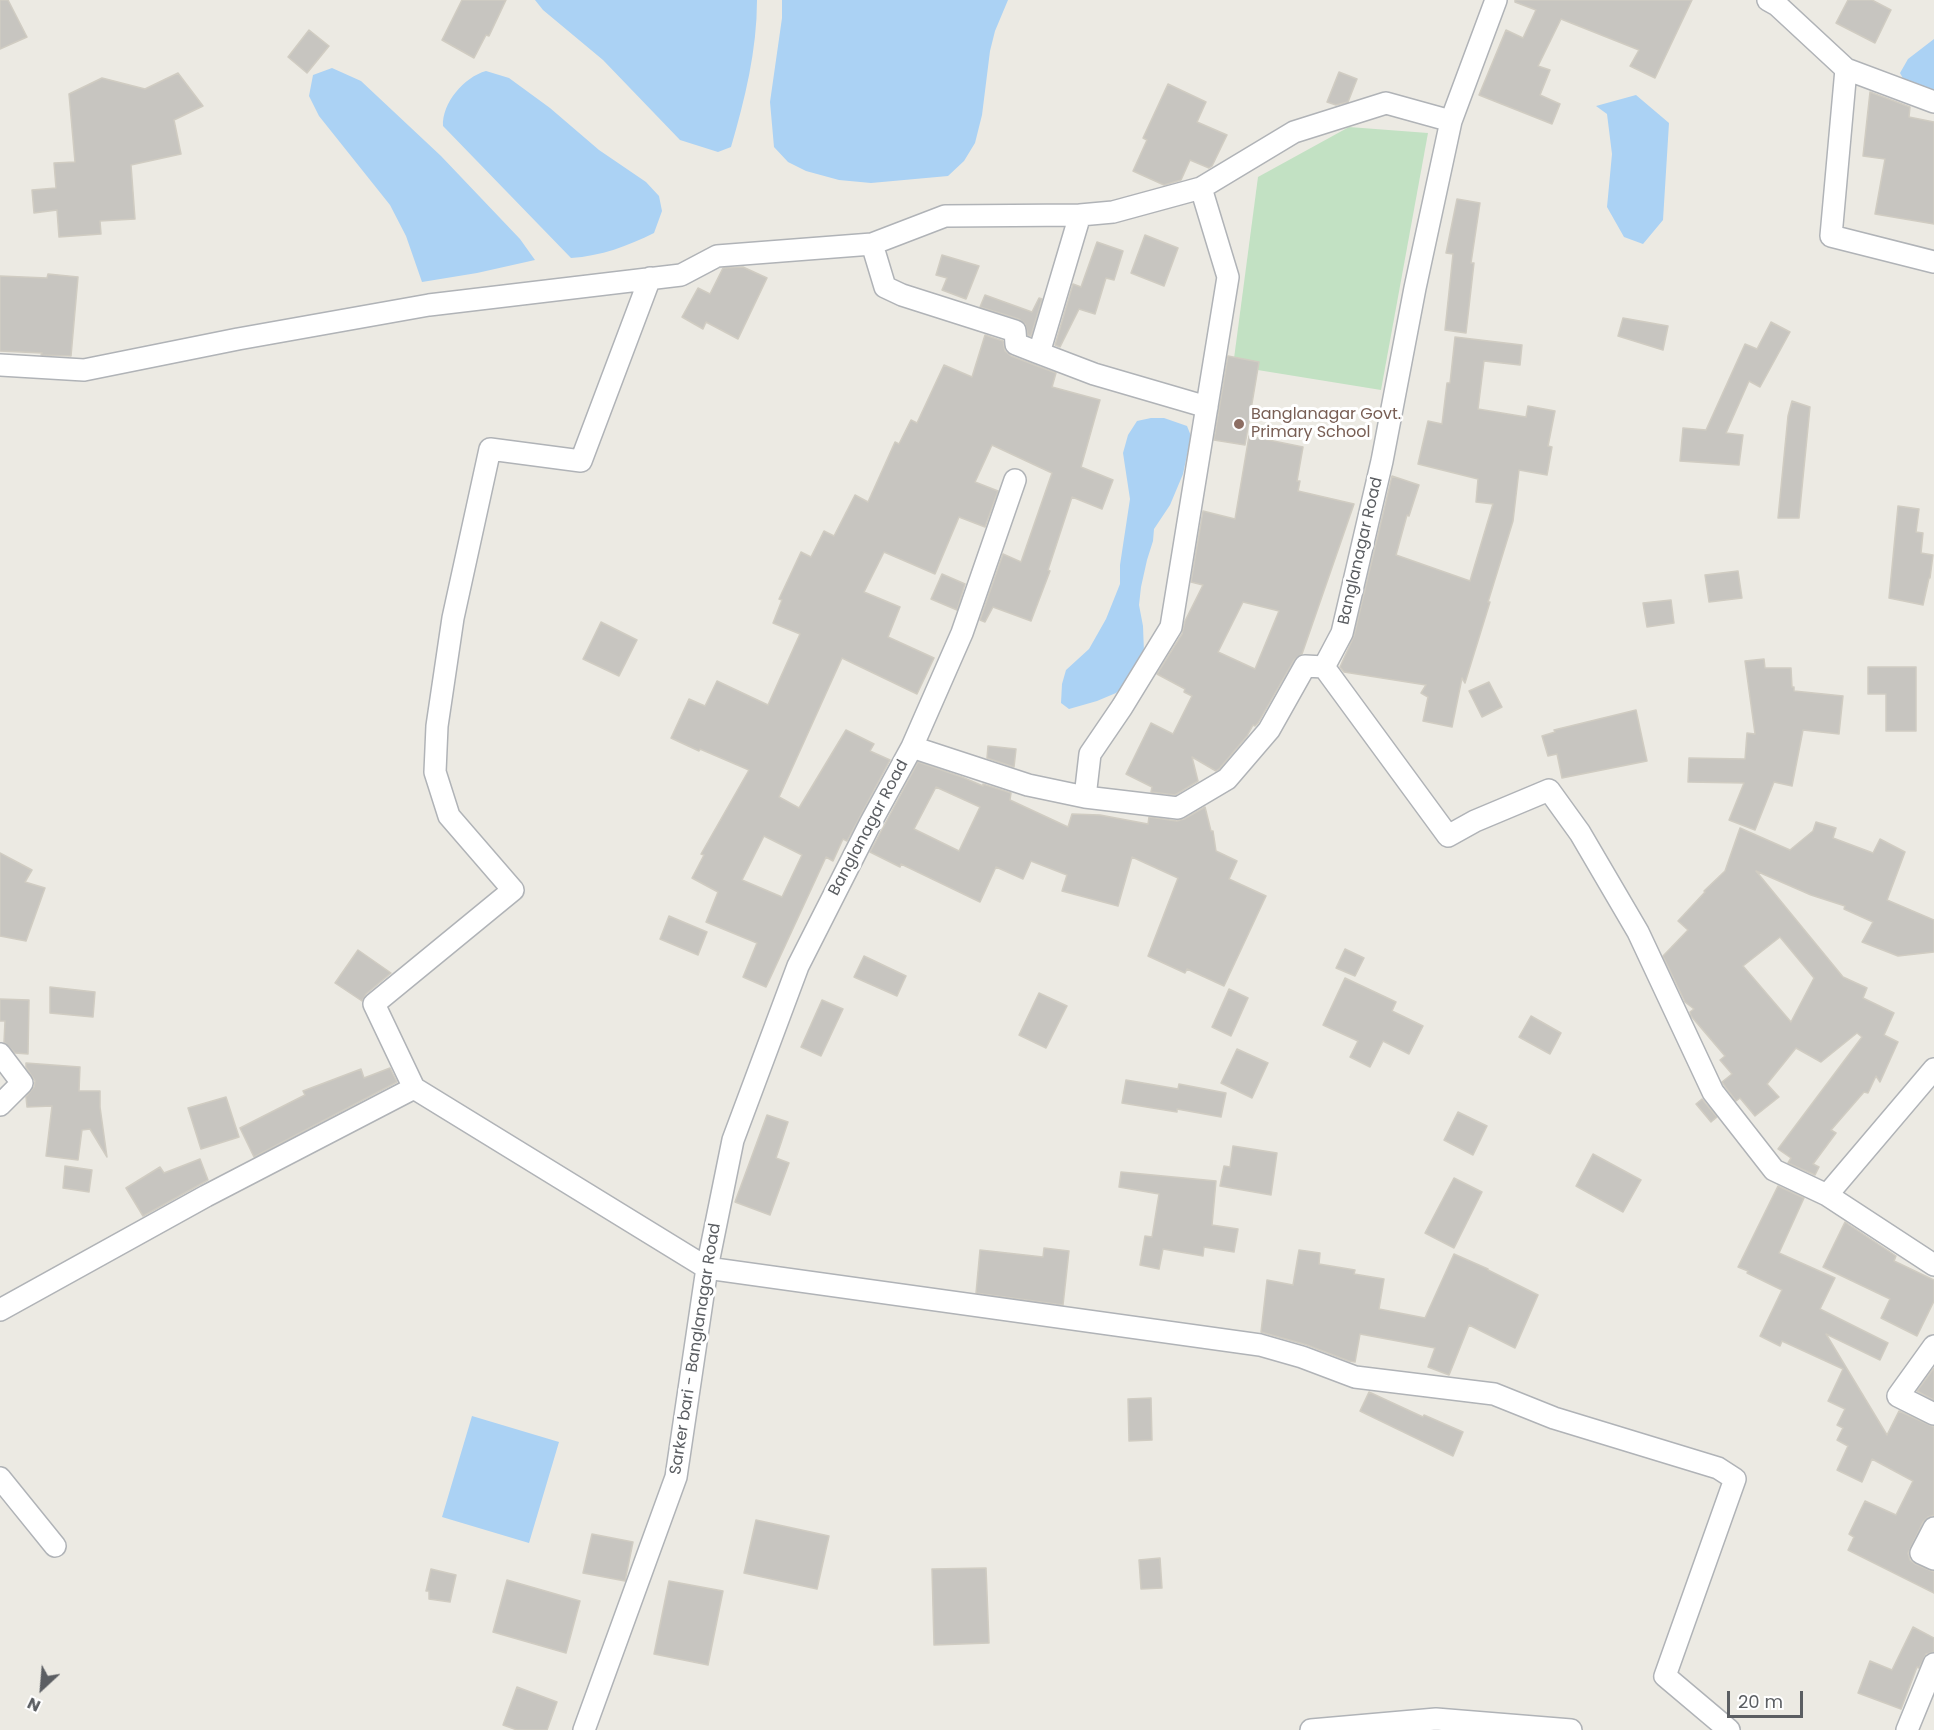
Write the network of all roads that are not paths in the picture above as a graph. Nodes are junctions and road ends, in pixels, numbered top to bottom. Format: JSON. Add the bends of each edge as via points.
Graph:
{"nodes":[{"id":1,"x":1496,"y":0,"type":"edge"},
{"id":2,"x":1768,"y":0,"type":"edge"},
{"id":3,"x":1846,"y":69,"type":"junction"},
{"id":4,"x":1934,"y":102,"type":"edge"},
{"id":5,"x":1451,"y":121,"type":"junction"},
{"id":6,"x":1201,"y":188,"type":"junction"},
{"id":7,"x":1080,"y":215,"type":"junction"},
{"id":8,"x":872,"y":244,"type":"junction"},
{"id":9,"x":1934,"y":262,"type":"edge"},
{"id":10,"x":650,"y":278,"type":"junction"},
{"id":11,"x":1039,"y":353,"type":"junction"},
{"id":12,"x":0,"y":365,"type":"edge"},
{"id":13,"x":1207,"y":408,"type":"junction"},
{"id":14,"x":1015,"y":480,"type":"dead end"},
{"id":15,"x":1324,"y":667,"type":"junction"},
{"id":16,"x":912,"y":747,"type":"junction"},
{"id":17,"x":1085,"y":796,"type":"junction"},
{"id":18,"x":798,"y":966,"type":"joint"},
{"id":19,"x":0,"y":1054,"type":"edge"},
{"id":20,"x":1934,"y":1069,"type":"edge"},
{"id":21,"x":414,"y":1088,"type":"junction"},
{"id":22,"x":0,"y":1105,"type":"edge"},
{"id":23,"x":1827,"y":1196,"type":"junction"},
{"id":24,"x":1934,"y":1265,"type":"edge"},
{"id":25,"x":707,"y":1268,"type":"junction"},
{"id":26,"x":0,"y":1310,"type":"edge"},
{"id":27,"x":1934,"y":1346,"type":"edge"},
{"id":28,"x":1934,"y":1414,"type":"edge"},
{"id":29,"x":0,"y":1478,"type":"edge"},
{"id":30,"x":1934,"y":1528,"type":"edge"},
{"id":31,"x":55,"y":1546,"type":"dead end"},
{"id":32,"x":1934,"y":1559,"type":"edge"},
{"id":33,"x":1934,"y":1664,"type":"edge"},
{"id":34,"x":584,"y":1730,"type":"edge"},
{"id":35,"x":1311,"y":1730,"type":"edge"},
{"id":36,"x":1571,"y":1730,"type":"edge"},
{"id":37,"x":1729,"y":1730,"type":"edge"},
{"id":38,"x":1907,"y":1730,"type":"edge"}],
"edges":[{"from":1,"to":5,"type":"street","name":"Banglanagar Road"},
{"from":2,"to":3,"type":"street"},
{"from":3,"to":4,"type":"street"},
{"from":3,"to":9,"type":"street","via":[[1831,236]]},
{"from":5,"to":6,"type":"street","via":[[1386,104],[1294,132]]},
{"from":5,"to":15,"type":"street","name":"Banglanagar Road","via":[[1382,461],[1342,633]]},
{"from":6,"to":7,"type":"street","via":[[1113,212]]},
{"from":6,"to":13,"type":"street","via":[[1228,276]]},
{"from":7,"to":8,"type":"street","via":[[945,216]]},
{"from":7,"to":11,"type":"street"},
{"from":8,"to":10,"type":"street","via":[[717,256],[681,274]]},
{"from":8,"to":11,"type":"street","via":[[885,287],[1015,331],[1016,344]]},
{"from":10,"to":12,"type":"street","via":[[429,305],[84,370]]},
{"from":10,"to":21,"type":"street","via":[[581,461],[490,449],[453,618],[437,726],[435,772],[449,816],[513,890],[374,1005]]},
{"from":11,"to":13,"type":"street"},
{"from":13,"to":17,"type":"street","via":[[1171,627],[1090,754]]},
{"from":14,"to":16,"type":"street","via":[[962,633]]},
{"from":15,"to":17,"type":"street","name":"Banglanagar Road","via":[[1305,666],[1269,730],[1227,779],[1178,808]]},
{"from":15,"to":23,"type":"street","via":[[1448,836],[1549,790],[1580,833],[1638,932],[1713,1092],[1774,1170]]},
{"from":16,"to":17,"type":"street","name":"Banglanagar Road","via":[[1028,785]]},
{"from":16,"to":18,"type":"street","name":"Banglanagar Road"},
{"from":18,"to":25,"type":"street","name":"Sarker bari - Banglanagar Road","via":[[733,1140]]},
{"from":19,"to":22,"type":"street","via":[[22,1083]]},
{"from":20,"to":23,"type":"street"},
{"from":21,"to":25,"type":"street"},
{"from":21,"to":26,"type":"street","via":[[206,1196]]},
{"from":23,"to":24,"type":"street"},
{"from":25,"to":34,"type":"street","name":"Sarker bari - Banglanagar Road","via":[[676,1477]]},
{"from":25,"to":37,"type":"street","via":[[1260,1345],[1355,1377],[1494,1394],[1554,1418],[1718,1468],[1735,1479],[1665,1676]]},
{"from":27,"to":28,"type":"street","via":[[1898,1395]]},
{"from":29,"to":31,"type":"street"},
{"from":30,"to":32,"type":"street","via":[[1921,1553]]},
{"from":33,"to":38,"type":"street"},
{"from":35,"to":36,"type":"street","via":[[1436,1719]]}]}
